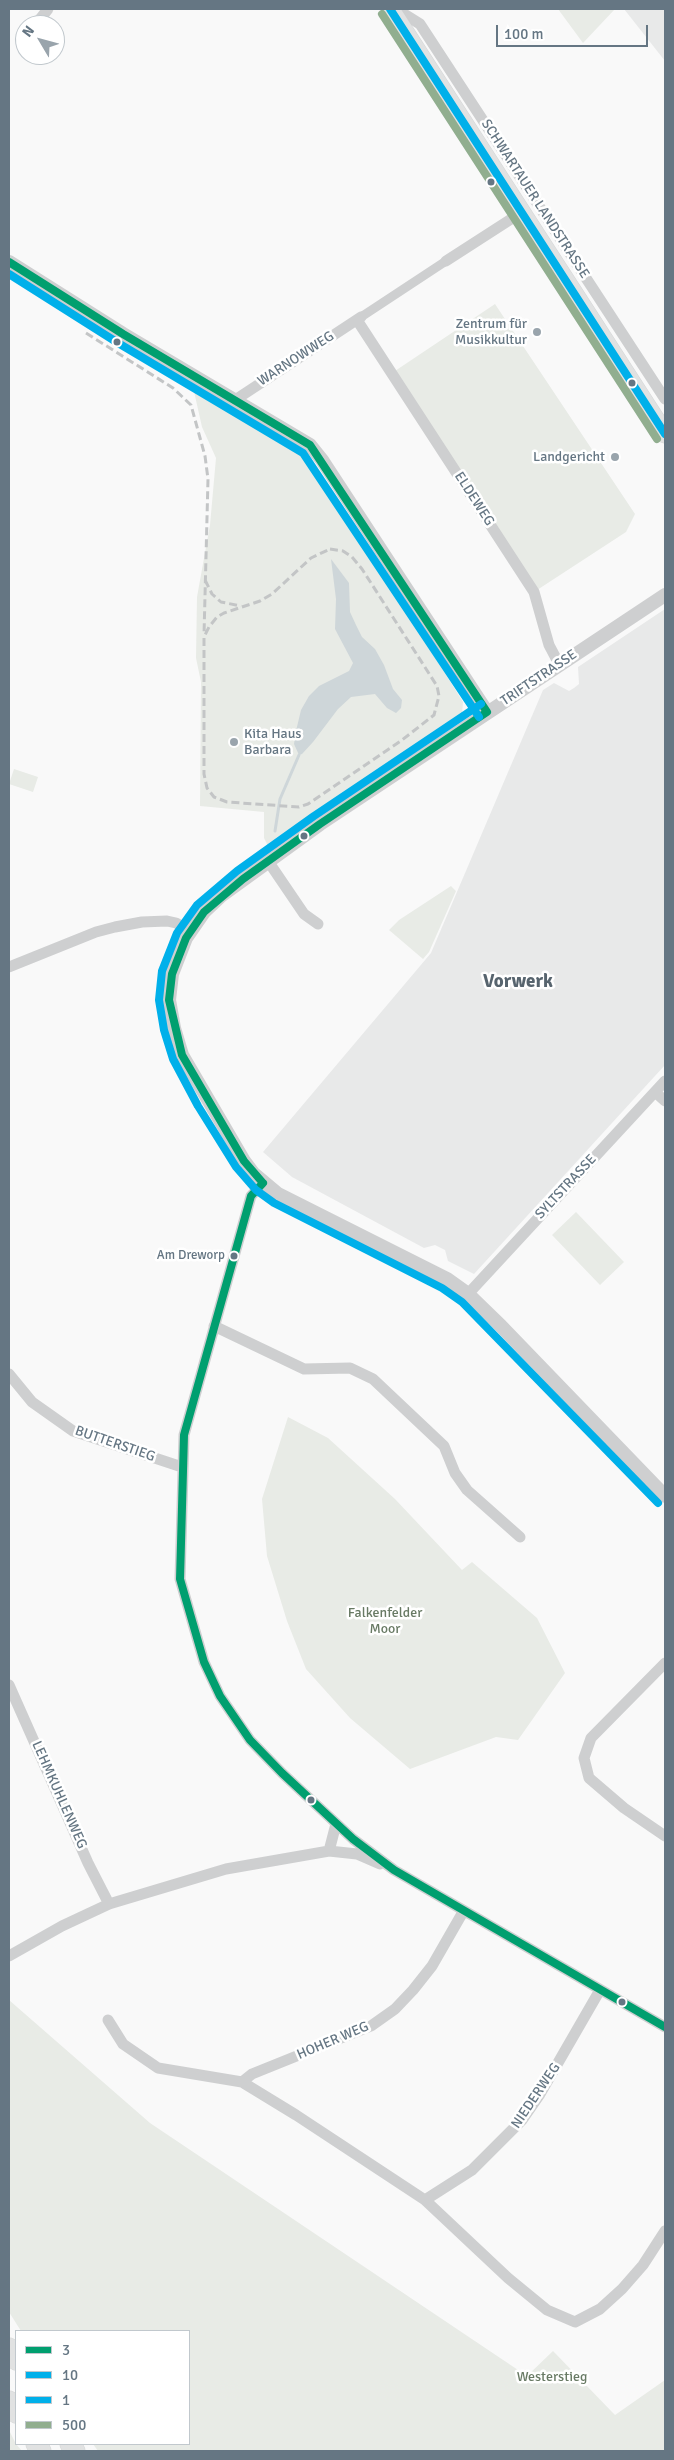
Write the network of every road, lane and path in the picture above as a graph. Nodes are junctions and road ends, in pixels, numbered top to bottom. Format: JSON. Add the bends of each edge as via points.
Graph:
{"nodes":[{"id":1,"x":390,"y":9,"type":"edge"},
{"id":2,"x":396,"y":9,"type":"edge"},
{"id":3,"x":522,"y":212,"type":"junction"},
{"id":4,"x":446,"y":261,"type":"joint"},
{"id":5,"x":9,"y":262,"type":"edge"},
{"id":6,"x":359,"y":318,"type":"junction"},
{"id":7,"x":665,"y":399,"type":"edge"},
{"id":8,"x":235,"y":400,"type":"junction"},
{"id":9,"x":665,"y":434,"type":"edge"},
{"id":10,"x":665,"y":595,"type":"edge"},
{"id":11,"x":559,"y":664,"type":"junction"},
{"id":12,"x":487,"y":712,"type":"junction"},
{"id":13,"x":268,"y":860,"type":"junction"},
{"id":14,"x":318,"y":924,"type":"dead end"},
{"id":15,"x":190,"y":931,"type":"junction"},
{"id":16,"x":9,"y":967,"type":"edge"},
{"id":17,"x":665,"y":1081,"type":"edge"},
{"id":18,"x":655,"y":1092,"type":"junction"},
{"id":19,"x":665,"y":1101,"type":"edge"},
{"id":20,"x":263,"y":1183,"type":"junction"},
{"id":21,"x":468,"y":1294,"type":"junction"},
{"id":22,"x":214,"y":1326,"type":"junction"},
{"id":23,"x":9,"y":1374,"type":"edge"},
{"id":24,"x":182,"y":1467,"type":"junction"},
{"id":25,"x":665,"y":1496,"type":"edge"},
{"id":26,"x":520,"y":1537,"type":"dead end"},
{"id":27,"x":665,"y":1663,"type":"edge"},
{"id":28,"x":10,"y":1693,"type":"edge"},
{"id":29,"x":336,"y":1824,"type":"junction"},
{"id":30,"x":665,"y":1836,"type":"edge"},
{"id":31,"x":329,"y":1851,"type":"junction"},
{"id":32,"x":394,"y":1870,"type":"junction"},
{"id":33,"x":110,"y":1904,"type":"junction"},
{"id":34,"x":463,"y":1912,"type":"junction"},
{"id":35,"x":9,"y":1956,"type":"edge"},
{"id":36,"x":600,"y":1990,"type":"junction"},
{"id":37,"x":108,"y":2020,"type":"dead end"},
{"id":38,"x":665,"y":2027,"type":"edge"},
{"id":39,"x":242,"y":2082,"type":"junction"},
{"id":40,"x":425,"y":2200,"type":"junction"},
{"id":41,"x":665,"y":2230,"type":"edge"}],
"edges":[{"from":1,"to":3,"type":"main road","name":"SCHWARTAUER LANDSTRASSE"},
{"from":2,"to":7,"type":"street","name":"SCHWARTAUER LANDSTRASSE","via":[[420,24]]},
{"from":3,"to":4,"type":"street"},
{"from":3,"to":9,"type":"main road","name":"SCHWARTAUER LANDSTRASSE"},
{"from":4,"to":6,"type":"street"},
{"from":5,"to":8,"type":"street"},
{"from":6,"to":8,"type":"street","name":"WARNOWWEG"},
{"from":6,"to":11,"type":"street","name":"ELDEWEG","via":[[534,592],[549,645]]},
{"from":8,"to":12,"type":"street","via":[[310,445]]},
{"from":10,"to":11,"type":"street","name":"TRIFTSTRASSE"},
{"from":11,"to":12,"type":"street","name":"TRIFTSTRASSE"},
{"from":12,"to":13,"type":"street","name":"TRIFTSTRASSE"},
{"from":13,"to":14,"type":"street","via":[[304,914]]},
{"from":13,"to":15,"type":"street","name":"TRIFTSTRASSE","via":[[222,895]]},
{"from":15,"to":16,"type":"street","via":[[176,922],[167,921],[115,927]]},
{"from":15,"to":20,"type":"street","name":"TRIFTSTRASSE","via":[[172,974],[169,1000],[174,1028],[182,1055],[203,1093],[244,1162]]},
{"from":17,"to":18,"type":"street","name":"SYLTSTRASSE"},
{"from":18,"to":19,"type":"street"},
{"from":18,"to":21,"type":"street","name":"SYLTSTRASSE"},
{"from":20,"to":21,"type":"street","name":"TRIFTSTRASSE","via":[[278,1194],[447,1279]]},
{"from":20,"to":22,"type":"street","via":[[251,1196]]},
{"from":21,"to":25,"type":"street","name":"TRIFTSTRASSE"},
{"from":22,"to":24,"type":"street","via":[[184,1434]]},
{"from":22,"to":26,"type":"street","via":[[304,1369],[350,1368],[374,1379],[444,1446],[466,1490]]},
{"from":23,"to":24,"type":"street","name":"BUTTERSTIEG","via":[[32,1402],[74,1431]]},
{"from":24,"to":29,"type":"street","via":[[180,1579],[204,1662],[220,1696],[250,1740]]},
{"from":27,"to":30,"type":"street","via":[[591,1738],[584,1758],[589,1778],[624,1808]]},
{"from":28,"to":33,"type":"street","name":"LEHMKUHLENWEG"},
{"from":29,"to":31,"type":"street"},
{"from":29,"to":32,"type":"street"},
{"from":31,"to":32,"type":"street","via":[[357,1854]]},
{"from":31,"to":33,"type":"street","via":[[226,1869]]},
{"from":32,"to":34,"type":"street"},
{"from":33,"to":35,"type":"street"},
{"from":34,"to":36,"type":"street"},
{"from":34,"to":39,"type":"street","name":"HOHER WEG","via":[[432,1966],[395,2009],[370,2026],[252,2074]]},
{"from":36,"to":38,"type":"street"},
{"from":36,"to":40,"type":"street","name":"NIEDERWEG","via":[[522,2120],[472,2170]]},
{"from":37,"to":39,"type":"street","via":[[123,2044],[158,2068]]},
{"from":39,"to":40,"type":"street"},
{"from":40,"to":41,"type":"street","via":[[546,2310],[575,2322],[600,2308],[622,2289],[643,2265]]}]}
